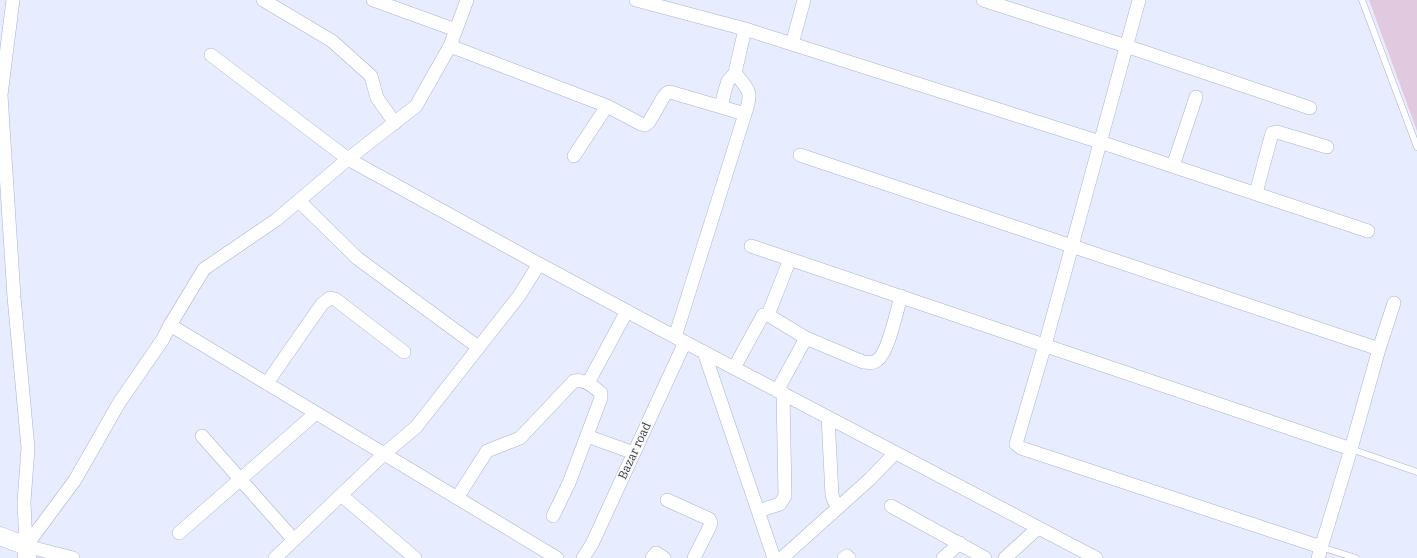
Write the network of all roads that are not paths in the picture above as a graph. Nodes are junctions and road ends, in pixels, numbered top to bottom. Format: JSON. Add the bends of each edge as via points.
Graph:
{"nodes":[{"id":1,"x":13,"y":0,"type":"edge"},
{"id":2,"x":263,"y":0,"type":"edge"},
{"id":3,"x":373,"y":0,"type":"edge"},
{"id":4,"x":467,"y":0,"type":"edge"},
{"id":5,"x":636,"y":0,"type":"edge"},
{"id":6,"x":804,"y":0,"type":"edge"},
{"id":7,"x":983,"y":0,"type":"edge"},
{"id":8,"x":1139,"y":0,"type":"edge"},
{"id":9,"x":1362,"y":0,"type":"edge"},
{"id":10,"x":745,"y":29,"type":"junction"},
{"id":11,"x":456,"y":30,"type":"junction"},
{"id":12,"x":792,"y":44,"type":"junction"},
{"id":13,"x":450,"y":46,"type":"junction"},
{"id":14,"x":1126,"y":46,"type":"junction"},
{"id":15,"x":211,"y":55,"type":"dead end"},
{"id":16,"x":735,"y":73,"type":"junction"},
{"id":17,"x":1196,"y":97,"type":"dead end"},
{"id":18,"x":607,"y":106,"type":"junction"},
{"id":19,"x":721,"y":107,"type":"junction"},
{"id":20,"x":1310,"y":108,"type":"dead end"},
{"id":21,"x":745,"y":114,"type":"junction"},
{"id":22,"x":395,"y":123,"type":"junction"},
{"id":23,"x":1100,"y":142,"type":"junction"},
{"id":24,"x":1327,"y":147,"type":"dead end"},
{"id":25,"x":1417,"y":147,"type":"edge"},
{"id":26,"x":800,"y":155,"type":"dead end"},
{"id":27,"x":574,"y":156,"type":"dead end"},
{"id":28,"x":348,"y":159,"type":"junction"},
{"id":29,"x":1173,"y":166,"type":"junction"},
{"id":30,"x":1256,"y":193,"type":"junction"},
{"id":31,"x":300,"y":201,"type":"junction"},
{"id":32,"x":1368,"y":231,"type":"dead end"},
{"id":33,"x":1071,"y":245,"type":"junction"},
{"id":34,"x":751,"y":246,"type":"dead end"},
{"id":35,"x":790,"y":259,"type":"junction"},
{"id":36,"x":539,"y":264,"type":"junction"},
{"id":37,"x":901,"y":296,"type":"junction"},
{"id":38,"x":1394,"y":303,"type":"dead end"},
{"id":39,"x":627,"y":311,"type":"junction"},
{"id":40,"x":768,"y":315,"type":"junction"},
{"id":41,"x":170,"y":325,"type":"junction"},
{"id":42,"x":806,"y":338,"type":"junction"},
{"id":43,"x":680,"y":340,"type":"junction"},
{"id":44,"x":1045,"y":345,"type":"junction"},
{"id":45,"x":478,"y":347,"type":"junction"},
{"id":46,"x":1379,"y":349,"type":"junction"},
{"id":47,"x":404,"y":352,"type":"dead end"},
{"id":48,"x":704,"y":352,"type":"junction"},
{"id":49,"x":734,"y":368,"type":"junction"},
{"id":50,"x":267,"y":383,"type":"junction"},
{"id":51,"x":588,"y":383,"type":"junction"},
{"id":52,"x":780,"y":392,"type":"junction"},
{"id":53,"x":316,"y":413,"type":"junction"},
{"id":54,"x":828,"y":417,"type":"junction"},
{"id":55,"x":202,"y":436,"type":"dead end"},
{"id":56,"x":587,"y":436,"type":"junction"},
{"id":57,"x":1351,"y":449,"type":"junction"},
{"id":58,"x":634,"y":453,"type":"junction"},
{"id":59,"x":895,"y":453,"type":"junction"},
{"id":60,"x":384,"y":454,"type":"junction"},
{"id":61,"x":1417,"y":472,"type":"edge"},
{"id":62,"x":240,"y":480,"type":"junction"},
{"id":63,"x":341,"y":495,"type":"junction"},
{"id":64,"x":457,"y":498,"type":"junction"},
{"id":65,"x":666,"y":500,"type":"dead end"},
{"id":66,"x":891,"y":506,"type":"dead end"},
{"id":67,"x":839,"y":507,"type":"junction"},
{"id":68,"x":758,"y":511,"type":"junction"},
{"id":69,"x":553,"y":516,"type":"dead end"},
{"id":70,"x":1038,"y":528,"type":"junction"},
{"id":71,"x":179,"y":533,"type":"dead end"},
{"id":72,"x":0,"y":536,"type":"edge"},
{"id":73,"x":294,"y":540,"type":"junction"},
{"id":74,"x":960,"y":543,"type":"junction"},
{"id":75,"x":26,"y":552,"type":"edge"},
{"id":76,"x":1319,"y":553,"type":"edge"},
{"id":77,"x":409,"y":556,"type":"edge"},
{"id":78,"x":73,"y":558,"type":"edge"},
{"id":79,"x":276,"y":558,"type":"edge"},
{"id":80,"x":557,"y":558,"type":"edge"},
{"id":81,"x":583,"y":558,"type":"edge"},
{"id":82,"x":652,"y":558,"type":"edge"},
{"id":83,"x":664,"y":558,"type":"edge"},
{"id":84,"x":694,"y":558,"type":"edge"},
{"id":85,"x":774,"y":558,"type":"edge"},
{"id":86,"x":782,"y":558,"type":"edge"},
{"id":87,"x":844,"y":558,"type":"edge"},
{"id":88,"x":849,"y":558,"type":"edge"},
{"id":89,"x":943,"y":558,"type":"edge"},
{"id":90,"x":985,"y":558,"type":"edge"},
{"id":91,"x":1005,"y":558,"type":"edge"},
{"id":92,"x":1096,"y":558,"type":"edge"},
{"id":93,"x":1356,"y":558,"type":"edge"}],
"edges":[{"from":1,"to":75,"type":"street","via":[[1,95],[28,448],[24,502]]},
{"from":2,"to":22,"type":"street","via":[[332,40],[371,76],[377,98]]},
{"from":3,"to":11,"type":"street"},
{"from":4,"to":11,"type":"street"},
{"from":5,"to":10,"type":"street"},
{"from":6,"to":12,"type":"street"},
{"from":7,"to":14,"type":"street"},
{"from":8,"to":14,"type":"street"},
{"from":9,"to":25,"type":"lane"},
{"from":10,"to":12,"type":"street"},
{"from":10,"to":16,"type":"street"},
{"from":11,"to":13,"type":"street"},
{"from":12,"to":23,"type":"street"},
{"from":13,"to":18,"type":"street"},
{"from":13,"to":22,"type":"street","via":[[416,106]]},
{"from":14,"to":20,"type":"street"},
{"from":14,"to":23,"type":"street"},
{"from":15,"to":28,"type":"street"},
{"from":16,"to":19,"type":"street","via":[[728,81]]},
{"from":16,"to":21,"type":"street","name":"Bazar road","via":[[749,92],[750,100]]},
{"from":17,"to":29,"type":"street"},
{"from":18,"to":19,"type":"street","via":[[643,125],[649,122],[670,92]]},
{"from":18,"to":27,"type":"street"},
{"from":19,"to":21,"type":"street"},
{"from":21,"to":43,"type":"street","name":"Bazar road"},
{"from":22,"to":28,"type":"street"},
{"from":23,"to":29,"type":"street"},
{"from":23,"to":33,"type":"street"},
{"from":24,"to":30,"type":"street","via":[[1277,132],[1272,133]]},
{"from":26,"to":33,"type":"street"},
{"from":28,"to":31,"type":"street"},
{"from":28,"to":36,"type":"street"},
{"from":29,"to":30,"type":"street"},
{"from":30,"to":32,"type":"street"},
{"from":31,"to":41,"type":"street","via":[[204,269]]},
{"from":31,"to":45,"type":"street","via":[[357,258]]},
{"from":33,"to":44,"type":"street"},
{"from":33,"to":46,"type":"street"},
{"from":34,"to":35,"type":"street"},
{"from":35,"to":37,"type":"street"},
{"from":35,"to":40,"type":"street"},
{"from":36,"to":39,"type":"street"},
{"from":36,"to":45,"type":"street","via":[[518,296]]},
{"from":37,"to":42,"type":"street","via":[[890,337],[877,361],[863,362]]},
{"from":37,"to":44,"type":"street"},
{"from":38,"to":46,"type":"street"},
{"from":39,"to":43,"type":"street"},
{"from":39,"to":51,"type":"street"},
{"from":40,"to":42,"type":"street"},
{"from":40,"to":49,"type":"street","via":[[763,315]]},
{"from":41,"to":50,"type":"street"},
{"from":41,"to":75,"type":"street","via":[[119,403],[75,480]]},
{"from":42,"to":52,"type":"street"},
{"from":43,"to":48,"type":"street"},
{"from":43,"to":58,"type":"street","name":"Bazar road"},
{"from":44,"to":57,"type":"street"},
{"from":44,"to":76,"type":"street","via":[[1016,444],[1018,446]]},
{"from":45,"to":60,"type":"street","via":[[416,427]]},
{"from":46,"to":57,"type":"street"},
{"from":47,"to":50,"type":"street","via":[[330,298],[322,304]]},
{"from":48,"to":49,"type":"street"},
{"from":48,"to":68,"type":"street"},
{"from":49,"to":52,"type":"street"},
{"from":50,"to":53,"type":"street"},
{"from":51,"to":56,"type":"street","via":[[601,393],[601,398]]},
{"from":51,"to":64,"type":"street","via":[[574,381],[520,438],[487,451]]},
{"from":52,"to":54,"type":"street"},
{"from":52,"to":68,"type":"street","via":[[785,496],[780,504]]},
{"from":53,"to":60,"type":"street"},
{"from":53,"to":62,"type":"street"},
{"from":54,"to":59,"type":"street"},
{"from":54,"to":67,"type":"street","via":[[832,495]]},
{"from":55,"to":62,"type":"street"},
{"from":56,"to":58,"type":"street"},
{"from":56,"to":69,"type":"street"},
{"from":57,"to":61,"type":"lane"},
{"from":57,"to":76,"type":"street"},
{"from":58,"to":81,"type":"street","name":"Bazar road"},
{"from":59,"to":67,"type":"street"},
{"from":59,"to":70,"type":"street"},
{"from":60,"to":63,"type":"street"},
{"from":60,"to":64,"type":"street"},
{"from":62,"to":71,"type":"street"},
{"from":62,"to":73,"type":"street"},
{"from":63,"to":73,"type":"street"},
{"from":63,"to":77,"type":"street"},
{"from":64,"to":80,"type":"street"},
{"from":65,"to":84,"type":"street","via":[[709,519],[709,528]]},
{"from":66,"to":74,"type":"street"},
{"from":67,"to":86,"type":"street"},
{"from":68,"to":85,"type":"street"},
{"from":70,"to":91,"type":"street"},
{"from":70,"to":92,"type":"street"},
{"from":72,"to":75,"type":"street"},
{"from":73,"to":79,"type":"street"},
{"from":74,"to":89,"type":"street"},
{"from":74,"to":90,"type":"street"},
{"from":75,"to":78,"type":"street"},
{"from":76,"to":93,"type":"lane"},
{"from":82,"to":83,"type":"street","via":[[656,554]]},
{"from":87,"to":88,"type":"street"}]}
